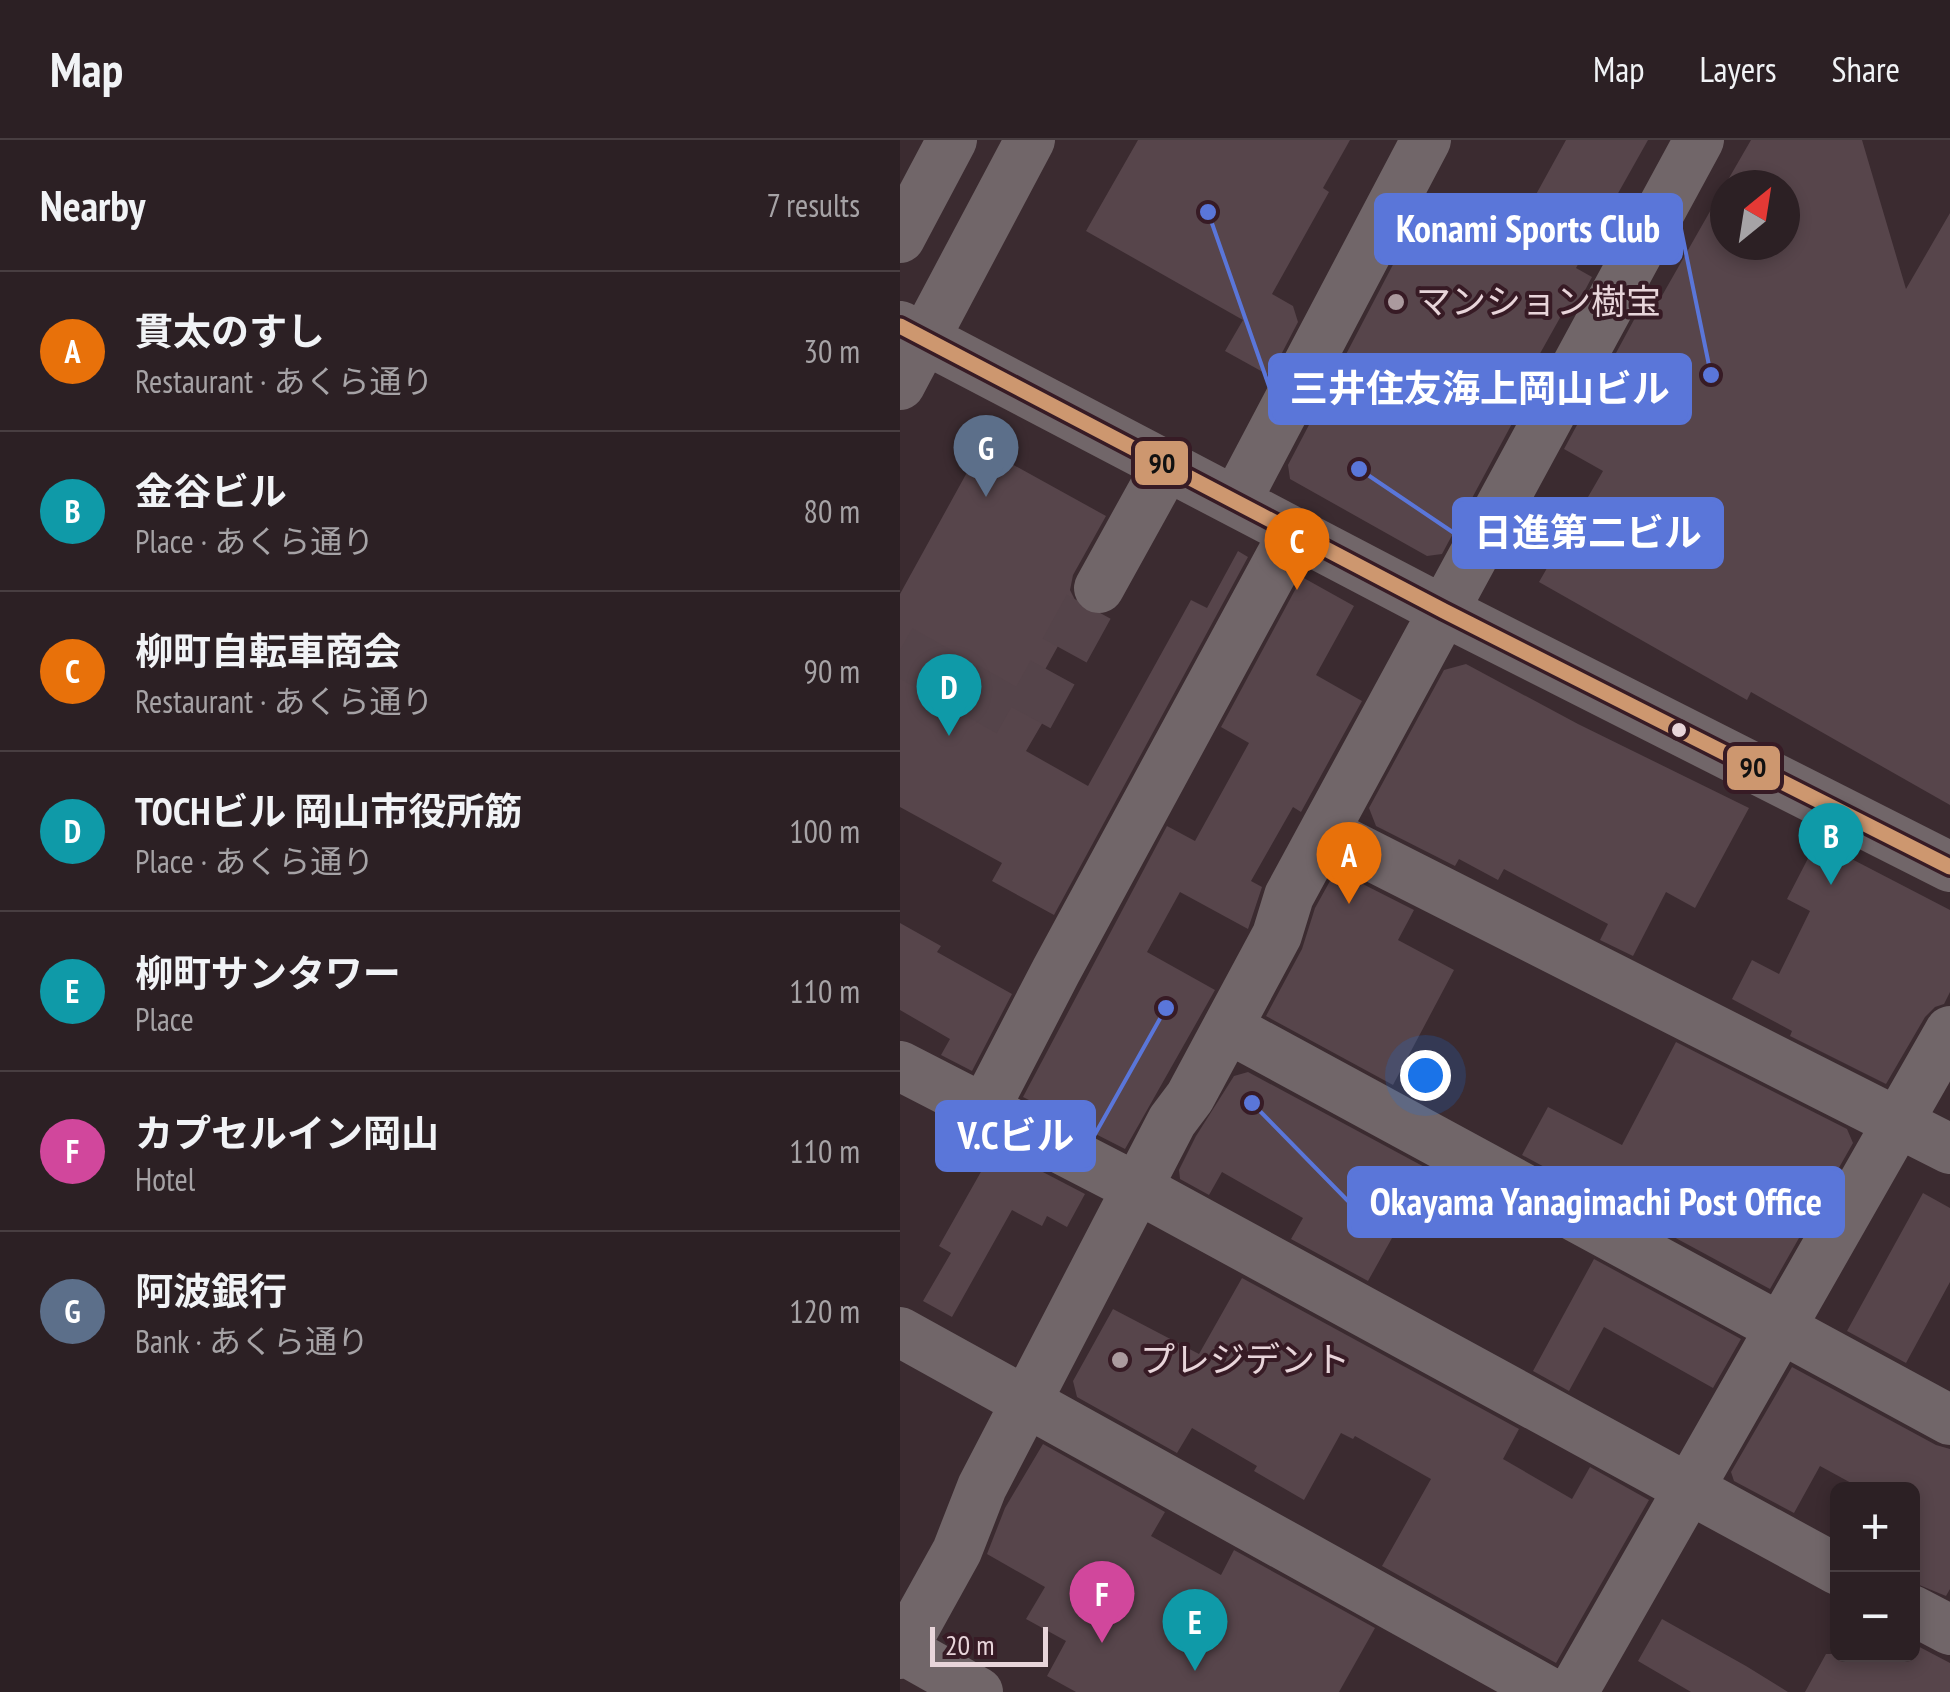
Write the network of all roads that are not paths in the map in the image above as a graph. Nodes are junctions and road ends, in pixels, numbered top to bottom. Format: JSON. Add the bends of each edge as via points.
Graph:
{"nodes":[{"id":1,"x":952,"y":140,"type":"edge"},
{"id":2,"x":1030,"y":140,"type":"edge"},
{"id":3,"x":1426,"y":140,"type":"edge"},
{"id":4,"x":1699,"y":140,"type":"edge"},
{"id":5,"x":900,"y":238,"type":"edge"},
{"id":6,"x":912,"y":333,"type":"edge"},
{"id":7,"x":900,"y":385,"type":"edge"},
{"id":8,"x":1168,"y":465,"type":"junction"},
{"id":9,"x":1236,"y":501,"type":"junction"},
{"id":10,"x":1294,"y":532,"type":"junction"},
{"id":11,"x":1100,"y":588,"type":"tunnel mouth"},
{"id":12,"x":1444,"y":611,"type":"junction"},
{"id":13,"x":1324,"y":832,"type":"junction"},
{"id":14,"x":1950,"y":867,"type":"edge"},
{"id":15,"x":1228,"y":1028,"type":"junction"},
{"id":16,"x":1950,"y":1031,"type":"edge"},
{"id":17,"x":900,"y":1066,"type":"edge"},
{"id":18,"x":984,"y":1110,"type":"junction"},
{"id":19,"x":1898,"y":1123,"type":"junction"},
{"id":20,"x":1950,"y":1149,"type":"edge"},
{"id":21,"x":1137,"y":1188,"type":"junction"},
{"id":22,"x":1780,"y":1327,"type":"junction"},
{"id":23,"x":900,"y":1332,"type":"edge"},
{"id":24,"x":1027,"y":1402,"type":"junction"},
{"id":25,"x":1950,"y":1420,"type":"edge"},
{"id":26,"x":1689,"y":1491,"type":"junction"},
{"id":27,"x":1830,"y":1566,"type":"edge"},
{"id":28,"x":1920,"y":1614,"type":"edge"},
{"id":29,"x":1950,"y":1630,"type":"edge"},
{"id":30,"x":901,"y":1651,"type":"edge"},
{"id":31,"x":978,"y":1692,"type":"edge"},
{"id":32,"x":1549,"y":1692,"type":"edge"},
{"id":33,"x":1573,"y":1692,"type":"edge"}],
"edges":[{"from":1,"to":5,"type":"street"},
{"from":2,"to":6,"type":"street"},
{"from":3,"to":9,"type":"street"},
{"from":4,"to":12,"type":"street"},
{"from":6,"to":7,"type":"street"},
{"from":6,"to":8,"type":"street"},
{"from":8,"to":9,"type":"street"},
{"from":8,"to":11,"type":"street"},
{"from":9,"to":10,"type":"street"},
{"from":10,"to":12,"type":"street"},
{"from":10,"to":18,"type":"street"},
{"from":12,"to":13,"type":"street"},
{"from":12,"to":14,"type":"street"},
{"from":13,"to":15,"type":"street"},
{"from":13,"to":19,"type":"street"},
{"from":15,"to":21,"type":"street"},
{"from":15,"to":22,"type":"street"},
{"from":16,"to":19,"type":"street"},
{"from":17,"to":18,"type":"street"},
{"from":18,"to":21,"type":"street"},
{"from":19,"to":20,"type":"street"},
{"from":19,"to":22,"type":"street"},
{"from":21,"to":24,"type":"street"},
{"from":21,"to":26,"type":"street"},
{"from":22,"to":25,"type":"street"},
{"from":22,"to":26,"type":"street"},
{"from":23,"to":24,"type":"street"},
{"from":24,"to":30,"type":"street","via":[[982,1486],[958,1552]]},
{"from":24,"to":32,"type":"street"},
{"from":26,"to":27,"type":"street"},
{"from":26,"to":33,"type":"street"},
{"from":28,"to":29,"type":"street"},
{"from":30,"to":31,"type":"street"}]}
